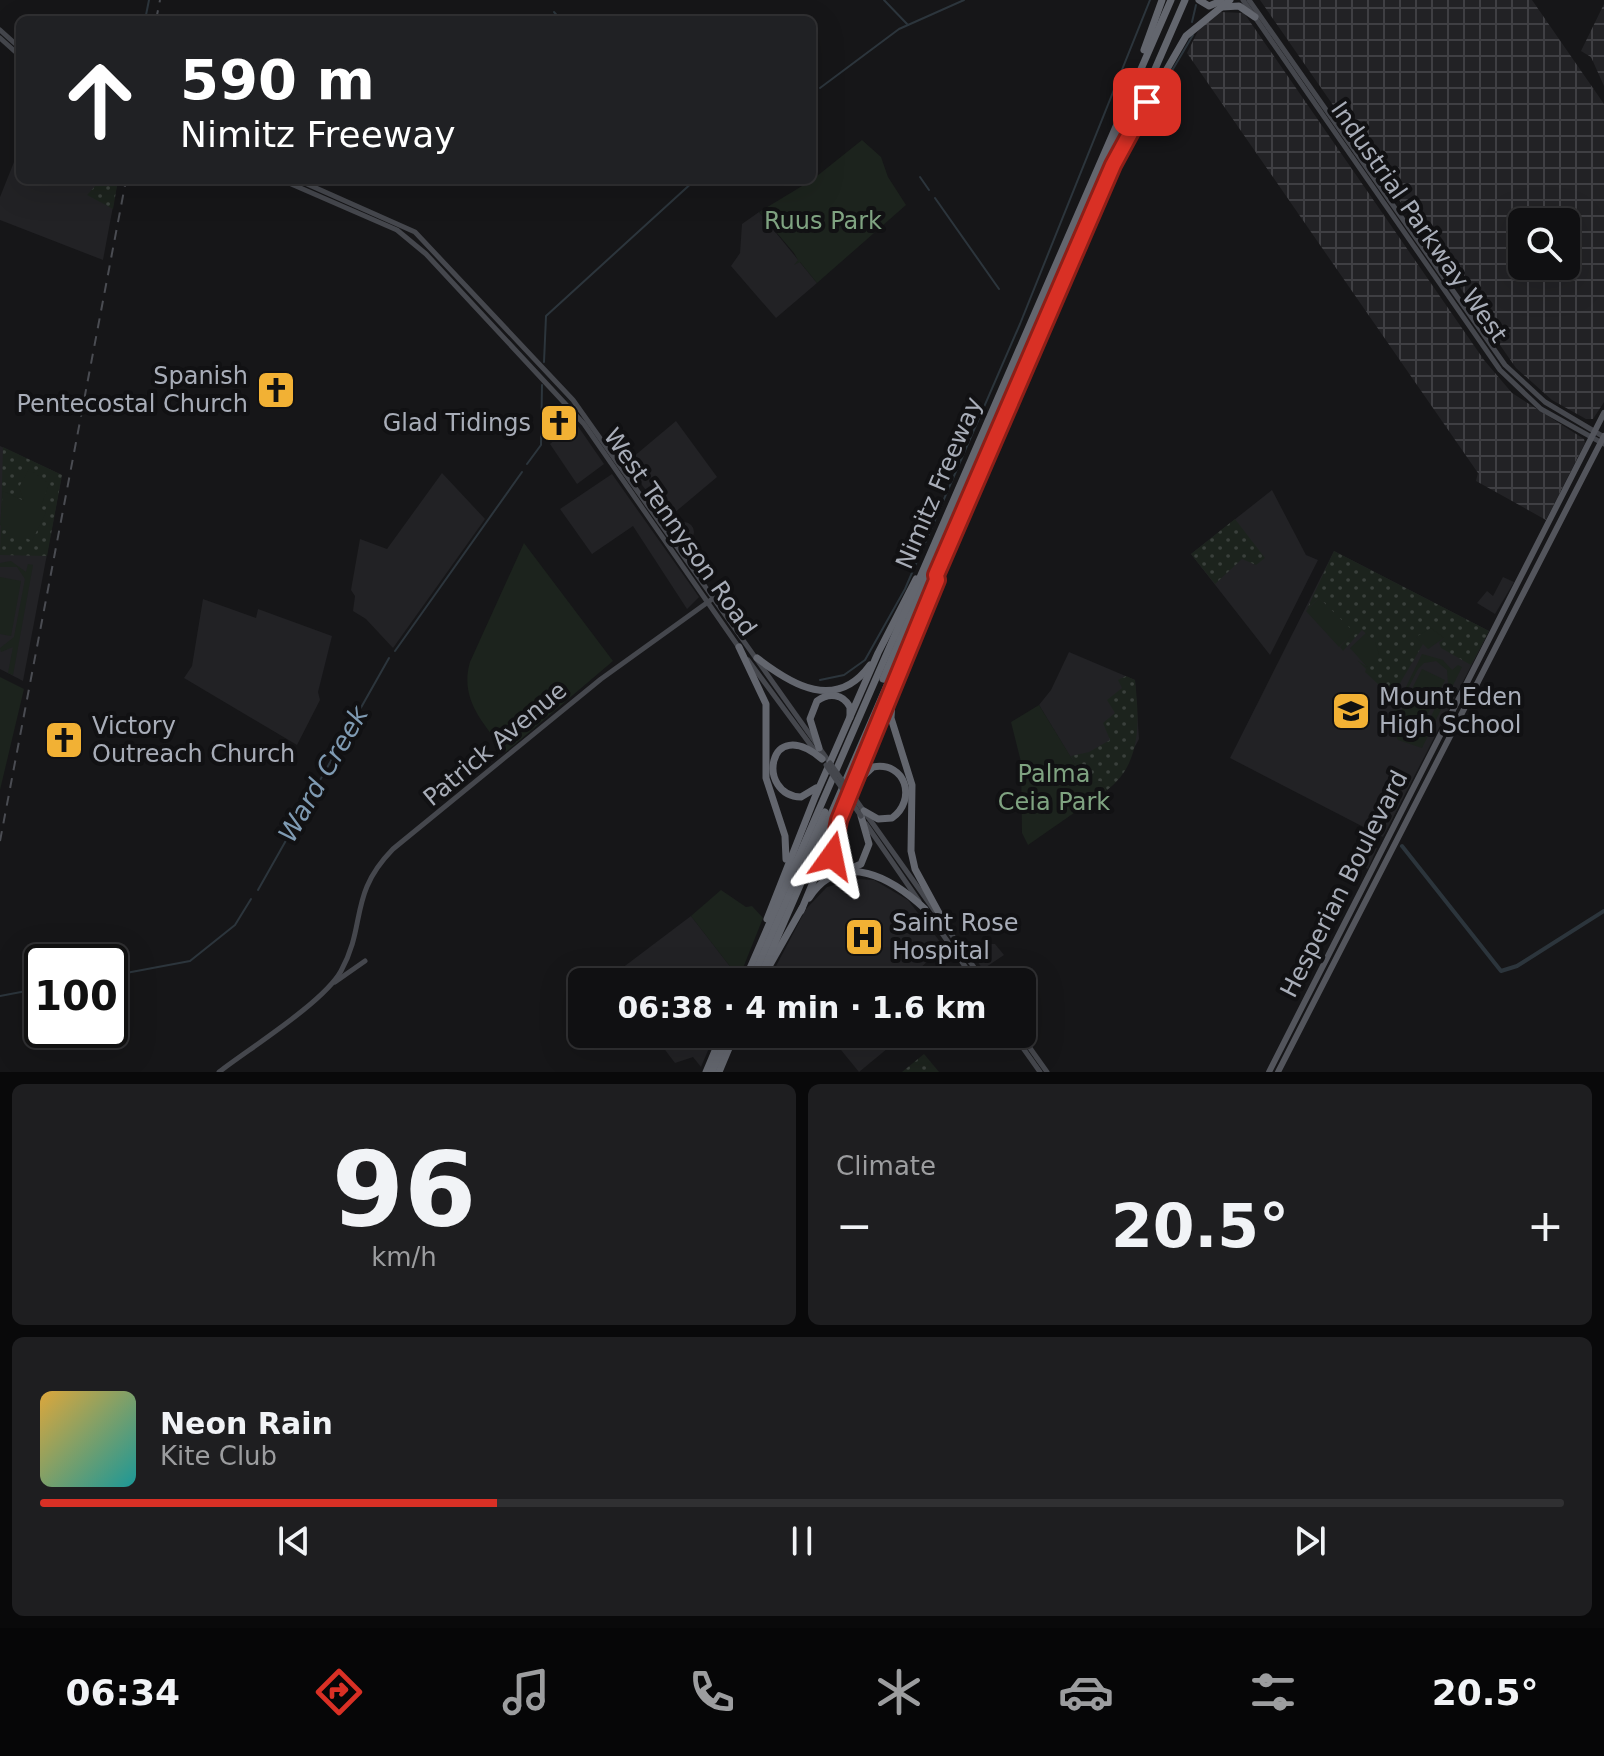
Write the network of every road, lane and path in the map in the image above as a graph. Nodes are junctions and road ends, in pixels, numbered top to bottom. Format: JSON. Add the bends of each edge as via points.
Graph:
{"nodes":[{"id":1,"x":1162,"y":0,"type":"edge"},
{"id":2,"x":1178,"y":0,"type":"edge"},
{"id":3,"x":1199,"y":0,"type":"edge"},
{"id":4,"x":1230,"y":0,"type":"edge"},
{"id":5,"x":1243,"y":0,"type":"edge"},
{"id":6,"x":1249,"y":0,"type":"edge"},
{"id":7,"x":1222,"y":4,"type":"edge"},
{"id":8,"x":1255,"y":17,"type":"junction"},
{"id":9,"x":0,"y":30,"type":"edge"},
{"id":10,"x":0,"y":38,"type":"edge"},
{"id":11,"x":16,"y":44,"type":"edge"},
{"id":12,"x":16,"y":52,"type":"edge"},
{"id":13,"x":1129,"y":93,"type":"junction"},
{"id":14,"x":1113,"y":165,"type":"junction"},
{"id":15,"x":291,"y":184,"type":"edge"},
{"id":16,"x":307,"y":184,"type":"edge"},
{"id":17,"x":1394,"y":213,"type":"junction"},
{"id":18,"x":1604,"y":413,"type":"edge"},
{"id":19,"x":1593,"y":434,"type":"junction"},
{"id":20,"x":1603,"y":439,"type":"edge"},
{"id":21,"x":960,"y":498,"type":"junction"},
{"id":22,"x":951,"y":505,"type":"junction"},
{"id":23,"x":1531,"y":559,"type":"junction"},
{"id":24,"x":927,"y":563,"type":"junction"},
{"id":25,"x":936,"y":575,"type":"junction"},
{"id":26,"x":1531,"y":575,"type":"junction"},
{"id":27,"x":715,"y":597,"type":"junction"},
{"id":28,"x":926,"y":597,"type":"junction"},
{"id":29,"x":709,"y":602,"type":"junction"},
{"id":30,"x":739,"y":647,"type":"junction"},
{"id":31,"x":878,"y":653,"type":"junction"},
{"id":32,"x":757,"y":658,"type":"junction"},
{"id":33,"x":892,"y":695,"type":"junction"},
{"id":34,"x":844,"y":739,"type":"junction"},
{"id":35,"x":819,"y":748,"type":"junction"},
{"id":36,"x":826,"y":764,"type":"junction"},
{"id":37,"x":855,"y":784,"type":"junction"},
{"id":38,"x":862,"y":814,"type":"junction"},
{"id":39,"x":839,"y":820,"type":"junction"},
{"id":40,"x":784,"y":873,"type":"junction"},
{"id":41,"x":925,"y":909,"type":"junction"},
{"id":42,"x":801,"y":911,"type":"junction"},
{"id":43,"x":946,"y":926,"type":"junction"},
{"id":44,"x":763,"y":940,"type":"junction"},
{"id":45,"x":365,"y":961,"type":"dead end"},
{"id":46,"x":750,"y":968,"type":"edge"},
{"id":47,"x":757,"y":968,"type":"edge"},
{"id":48,"x":764,"y":968,"type":"edge"},
{"id":49,"x":766,"y":968,"type":"edge"},
{"id":50,"x":966,"y":968,"type":"edge"},
{"id":51,"x":974,"y":968,"type":"edge"},
{"id":52,"x":334,"y":983,"type":"junction"},
{"id":53,"x":716,"y":1048,"type":"edge"},
{"id":54,"x":723,"y":1048,"type":"edge"},
{"id":55,"x":729,"y":1048,"type":"edge"},
{"id":56,"x":1023,"y":1048,"type":"edge"},
{"id":57,"x":1030,"y":1048,"type":"edge"},
{"id":58,"x":219,"y":1072,"type":"edge"},
{"id":59,"x":706,"y":1072,"type":"edge"},
{"id":60,"x":712,"y":1072,"type":"edge"},
{"id":61,"x":719,"y":1072,"type":"edge"},
{"id":62,"x":1040,"y":1072,"type":"edge"},
{"id":63,"x":1047,"y":1072,"type":"edge"},
{"id":64,"x":1269,"y":1072,"type":"edge"},
{"id":65,"x":1278,"y":1072,"type":"edge"}],
"edges":[{"from":1,"to":13,"type":"highway"},
{"from":2,"to":13,"type":"highway","name":"Nimitz Freeway"},
{"from":2,"to":14,"type":"highway","name":"Nimitz Freeway"},
{"from":2,"to":21,"type":"highway"},
{"from":2,"to":28,"type":"highway","via":[[924,591]]},
{"from":3,"to":7,"type":"highway","via":[[1209,6]]},
{"from":4,"to":7,"type":"highway"},
{"from":5,"to":8,"type":"main road","name":"Industrial Parkway West"},
{"from":6,"to":17,"type":"main road","name":"Industrial Parkway West"},
{"from":7,"to":8,"type":"highway","via":[[1239,6]]},
{"from":7,"to":14,"type":"highway","via":[[1183,40]]},
{"from":8,"to":17,"type":"main road","name":"Industrial Parkway West"},
{"from":9,"to":11,"type":"main road"},
{"from":10,"to":12,"type":"main road"},
{"from":13,"to":22,"type":"highway","name":"Nimitz Freeway"},
{"from":14,"to":25,"type":"highway","name":"Nimitz Freeway"},
{"from":15,"to":29,"type":"main road","name":"West Tennyson Road","via":[[411,238],[577,416]]},
{"from":16,"to":27,"type":"main road","name":"West Tennyson Road","via":[[400,224],[428,244],[588,417]]},
{"from":17,"to":19,"type":"main road","name":"Industrial Parkway West","via":[[1505,365],[1545,402]]},
{"from":18,"to":19,"type":"main road","name":"Hesperian Boulevard"},
{"from":19,"to":20,"type":"main road","name":"Industrial Parkway West"},
{"from":19,"to":23,"type":"main road","name":"Hesperian Boulevard"},
{"from":20,"to":26,"type":"main road","name":"Hesperian Boulevard"},
{"from":21,"to":22,"type":"highway"},
{"from":21,"to":47,"type":"highway"},
{"from":22,"to":24,"type":"highway","name":"Nimitz Freeway"},
{"from":23,"to":26,"type":"main road"},
{"from":23,"to":64,"type":"main road","name":"Hesperian Boulevard"},
{"from":24,"to":31,"type":"highway"},
{"from":24,"to":44,"type":"highway","name":"Nimitz Freeway"},
{"from":25,"to":28,"type":"highway","name":"Nimitz Freeway"},
{"from":25,"to":33,"type":"highway"},
{"from":26,"to":65,"type":"main road","name":"Hesperian Boulevard"},
{"from":27,"to":29,"type":"main road","name":"Patrick Avenue"},
{"from":27,"to":32,"type":"main road","name":"West Tennyson Road"},
{"from":28,"to":48,"type":"highway","name":"Nimitz Freeway"},
{"from":29,"to":30,"type":"main road","name":"West Tennyson Road"},
{"from":29,"to":52,"type":"main road","name":"Patrick Avenue","via":[[601,679],[393,849],[365,887],[350,955]]},
{"from":30,"to":36,"type":"main road","name":"West Tennyson Road"},
{"from":30,"to":40,"type":"highway","via":[[766,704],[766,778],[785,836]]},
{"from":31,"to":32,"type":"highway","via":[[853,682],[820,690],[792,684]]},
{"from":31,"to":34,"type":"highway"},
{"from":32,"to":35,"type":"main road","name":"West Tennyson Road"},
{"from":33,"to":37,"type":"highway"},
{"from":33,"to":43,"type":"highway","via":[[891,718],[912,785],[911,851],[921,883]]},
{"from":34,"to":35,"type":"highway","via":[[849,704],[836,695],[821,697],[810,715]]},
{"from":34,"to":36,"type":"highway"},
{"from":35,"to":36,"type":"main road","name":"West Tennyson Road"},
{"from":36,"to":36,"type":"highway","via":[[815,789],[801,797],[786,794],[775,780],[773,760],[785,746],[803,745]]},
{"from":36,"to":38,"type":"main road","name":"West Tennyson Road","bridge":true},
{"from":36,"to":38,"type":"main road","name":"West Tennyson Road","bridge":true},
{"from":36,"to":40,"type":"highway"},
{"from":37,"to":38,"type":"highway","via":[[882,766],[896,771],[906,786],[906,803],[892,818]]},
{"from":37,"to":39,"type":"highway"},
{"from":38,"to":39,"type":"highway","via":[[868,853],[852,868],[842,867],[832,856]]},
{"from":38,"to":41,"type":"main road","name":"West Tennyson Road"},
{"from":38,"to":43,"type":"main road","name":"West Tennyson Road"},
{"from":39,"to":42,"type":"highway"},
{"from":40,"to":44,"type":"highway"},
{"from":41,"to":42,"type":"highway","via":[[893,881],[856,873],[824,882]]},
{"from":41,"to":50,"type":"main road","name":"West Tennyson Road"},
{"from":42,"to":49,"type":"highway"},
{"from":43,"to":51,"type":"main road","name":"West Tennyson Road"},
{"from":44,"to":46,"type":"highway","name":"Nimitz Freeway"},
{"from":45,"to":52,"type":"main road"},
{"from":52,"to":58,"type":"main road"},
{"from":53,"to":59,"type":"highway"},
{"from":54,"to":60,"type":"highway"},
{"from":55,"to":61,"type":"highway"},
{"from":56,"to":62,"type":"main road"},
{"from":57,"to":63,"type":"main road"}]}
